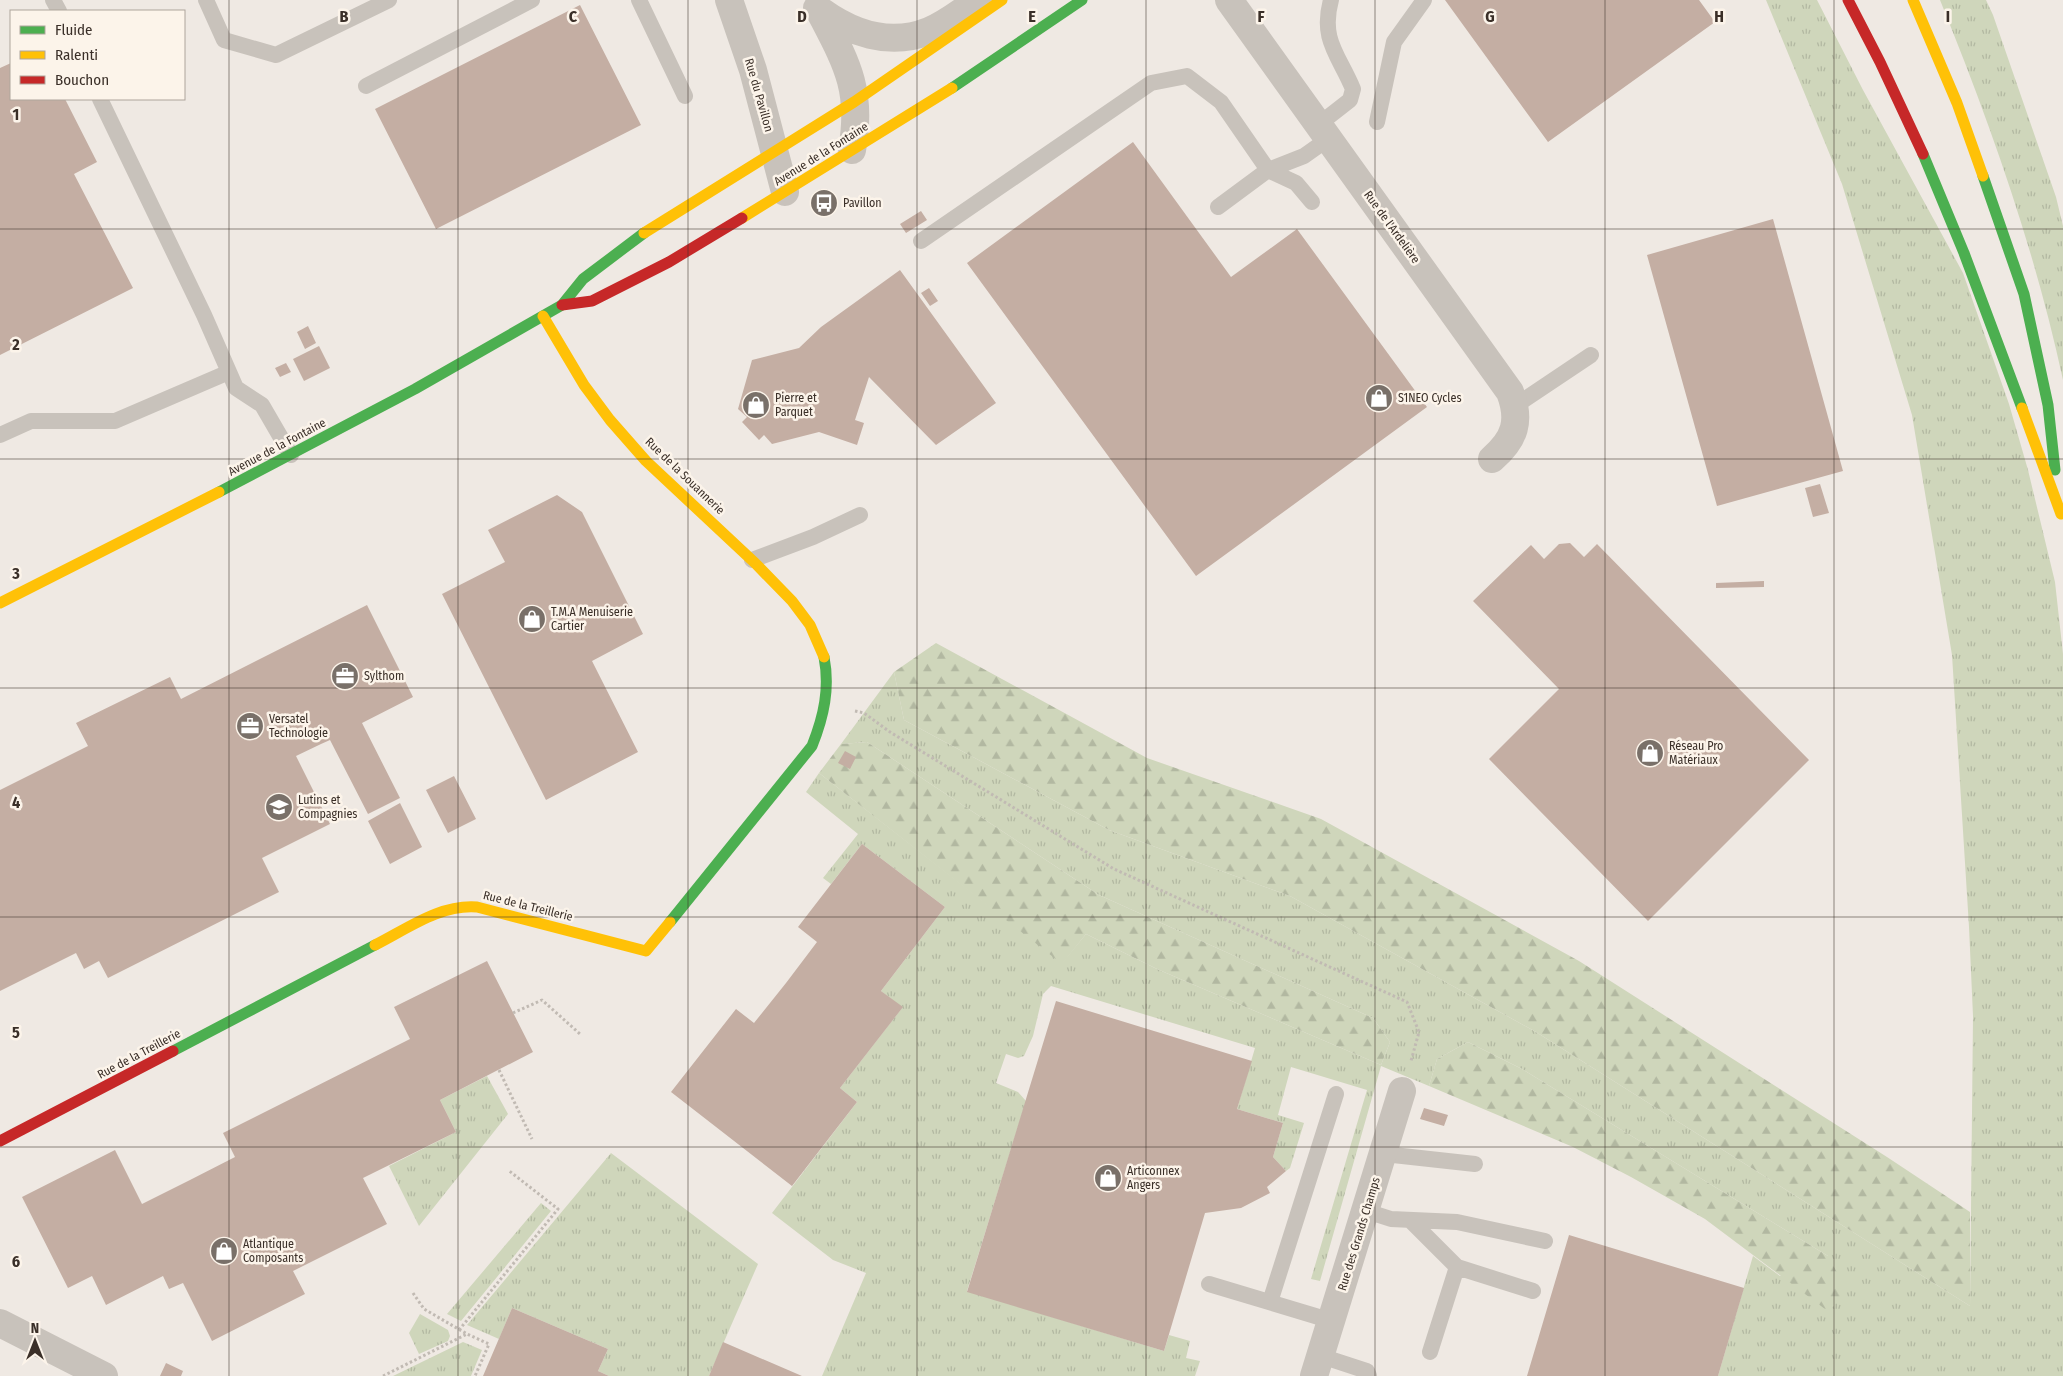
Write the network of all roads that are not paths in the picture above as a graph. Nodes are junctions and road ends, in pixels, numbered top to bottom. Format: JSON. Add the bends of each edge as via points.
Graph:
{"nodes":[{"id":1,"x":206,"y":0,"type":"edge"},
{"id":2,"x":389,"y":0,"type":"edge"},
{"id":3,"x":532,"y":0,"type":"edge"},
{"id":4,"x":639,"y":0,"type":"edge"},
{"id":5,"x":729,"y":0,"type":"edge"},
{"id":6,"x":978,"y":0,"type":"edge"},
{"id":7,"x":1002,"y":0,"type":"edge"},
{"id":8,"x":1082,"y":0,"type":"edge"},
{"id":9,"x":1229,"y":0,"type":"edge"},
{"id":10,"x":1332,"y":0,"type":"edge"},
{"id":11,"x":1424,"y":0,"type":"edge"},
{"id":12,"x":1848,"y":0,"type":"edge"},
{"id":13,"x":1913,"y":0,"type":"edge"},
{"id":14,"x":814,"y":4,"type":"edge"},
{"id":15,"x":366,"y":86,"type":"dead end"},
{"id":16,"x":685,"y":96,"type":"dead end"},
{"id":17,"x":100,"y":100,"type":"edge"},
{"id":18,"x":854,"y":102,"type":"junction"},
{"id":19,"x":1377,"y":122,"type":"dead end"},
{"id":20,"x":1323,"y":132,"type":"junction"},
{"id":21,"x":852,"y":150,"type":"junction"},
{"id":22,"x":776,"y":152,"type":"junction"},
{"id":23,"x":1268,"y":170,"type":"junction"},
{"id":24,"x":785,"y":192,"type":"junction"},
{"id":25,"x":1312,"y":202,"type":"dead end"},
{"id":26,"x":1218,"y":207,"type":"dead end"},
{"id":27,"x":921,"y":241,"type":"dead end"},
{"id":28,"x":562,"y":305,"type":"junction"},
{"id":29,"x":543,"y":316,"type":"junction"},
{"id":30,"x":1591,"y":355,"type":"dead end"},
{"id":31,"x":229,"y":372,"type":"junction"},
{"id":32,"x":1515,"y":406,"type":"junction"},
{"id":33,"x":0,"y":435,"type":"edge"},
{"id":34,"x":291,"y":456,"type":"junction"},
{"id":35,"x":1492,"y":459,"type":"dead end"},
{"id":36,"x":2060,"y":514,"type":"junction"},
{"id":37,"x":860,"y":515,"type":"dead end"},
{"id":38,"x":2063,"y":526,"type":"edge"},
{"id":39,"x":752,"y":560,"type":"junction"},
{"id":40,"x":0,"y":603,"type":"edge"},
{"id":41,"x":821,"y":645,"type":"joint"},
{"id":42,"x":1406,"y":1079,"type":"road end"},
{"id":43,"x":1336,"y":1094,"type":"dead end"},
{"id":44,"x":0,"y":1141,"type":"edge"},
{"id":45,"x":1384,"y":1154,"type":"junction"},
{"id":46,"x":1475,"y":1164,"type":"dead end"},
{"id":47,"x":1366,"y":1211,"type":"junction"},
{"id":48,"x":1410,"y":1220,"type":"junction"},
{"id":49,"x":1545,"y":1241,"type":"dead end"},
{"id":50,"x":1457,"y":1267,"type":"junction"},
{"id":51,"x":1209,"y":1284,"type":"dead end"},
{"id":52,"x":1533,"y":1291,"type":"dead end"},
{"id":53,"x":1270,"y":1302,"type":"junction"},
{"id":54,"x":1332,"y":1321,"type":"junction"},
{"id":55,"x":0,"y":1324,"type":"edge"},
{"id":56,"x":1430,"y":1352,"type":"dead end"},
{"id":57,"x":1318,"y":1366,"type":"edge"},
{"id":58,"x":104,"y":1376,"type":"edge"},
{"id":59,"x":1370,"y":1376,"type":"edge"}],
"edges":[{"from":1,"to":2,"type":"lane","via":[[224,40],[276,55]]},
{"from":3,"to":15,"type":"lane"},
{"from":4,"to":16,"type":"lane"},
{"from":5,"to":22,"type":"street","name":"Rue du Pavillon"},
{"from":6,"to":14,"type":"street","via":[[931,31],[892,38],[852,30]]},
{"from":7,"to":18,"type":"street","name":"Avenue de la Fontaine"},
{"from":8,"to":21,"type":"street","name":"Avenue de la Fontaine","via":[[934,100]]},
{"from":9,"to":20,"type":"street","name":"Rue de l'Ardelière"},
{"from":10,"to":20,"type":"lane","via":[[1328,24],[1330,40],[1353,89],[1350,100]]},
{"from":11,"to":19,"type":"lane","via":[[1394,42]]},
{"from":12,"to":36,"type":"street","via":[[1875,50],[1959,239]]},
{"from":13,"to":36,"type":"street","via":[[1957,103],[2024,294],[2048,405]]},
{"from":14,"to":18,"type":"street","via":[[844,58]]},
{"from":17,"to":31,"type":"lane"},
{"from":18,"to":21,"type":"street"},
{"from":18,"to":22,"type":"street","name":"Avenue de la Fontaine"},
{"from":20,"to":23,"type":"lane","via":[[1304,156]]},
{"from":20,"to":32,"type":"street","name":"Rue de l'Ardelière","via":[[1510,392]]},
{"from":21,"to":24,"type":"street","name":"Avenue de la Fontaine"},
{"from":22,"to":24,"type":"street","name":"Rue du Pavillon"},
{"from":22,"to":28,"type":"street","name":"Avenue de la Fontaine","via":[[649,229],[583,279]]},
{"from":23,"to":25,"type":"lane","via":[[1296,183]]},
{"from":23,"to":26,"type":"lane"},
{"from":23,"to":27,"type":"lane","via":[[1221,102],[1194,81],[1187,76],[1150,83]]},
{"from":24,"to":28,"type":"street","name":"Avenue de la Fontaine","via":[[660,266],[592,301]]},
{"from":28,"to":29,"type":"street","name":"Avenue de la Fontaine"},
{"from":29,"to":34,"type":"street","name":"Avenue de la Fontaine"},
{"from":29,"to":39,"type":"street","name":"Rue de la Souannerie","via":[[602,409],[646,460]]},
{"from":30,"to":32,"type":"lane"},
{"from":31,"to":33,"type":"lane","via":[[115,421],[31,421]]},
{"from":31,"to":34,"type":"lane","via":[[236,388],[262,405]]},
{"from":32,"to":35,"type":"street","name":"Rue de l'Ardelière","via":[[1513,434]]},
{"from":34,"to":40,"type":"street","name":"Avenue de la Fontaine"},
{"from":36,"to":38,"type":"street"},
{"from":37,"to":39,"type":"lane"},
{"from":39,"to":41,"type":"street","name":"Rue de la Souannerie","via":[[802,612]]},
{"from":41,"to":44,"type":"street","name":"Rue de la Treillerie","via":[[826,664],[827,701],[822,724],[812,746],[646,951],[491,910],[464,906],[450,908]]},
{"from":42,"to":45,"type":"street","name":"Rue des Grands Champs"},
{"from":43,"to":53,"type":"lane"},
{"from":45,"to":46,"type":"lane"},
{"from":45,"to":47,"type":"street","name":"Rue des Grands Champs"},
{"from":47,"to":48,"type":"lane","via":[[1390,1219]]},
{"from":47,"to":54,"type":"street","name":"Rue des Grands Champs"},
{"from":48,"to":49,"type":"lane","via":[[1457,1222]]},
{"from":48,"to":50,"type":"lane"},
{"from":50,"to":52,"type":"lane"},
{"from":50,"to":56,"type":"lane"},
{"from":51,"to":53,"type":"lane"},
{"from":53,"to":54,"type":"lane"},
{"from":54,"to":57,"type":"street","name":"Rue des Grands Champs"},
{"from":55,"to":58,"type":"street"},
{"from":57,"to":59,"type":"lane","via":[[1367,1372]]}]}
